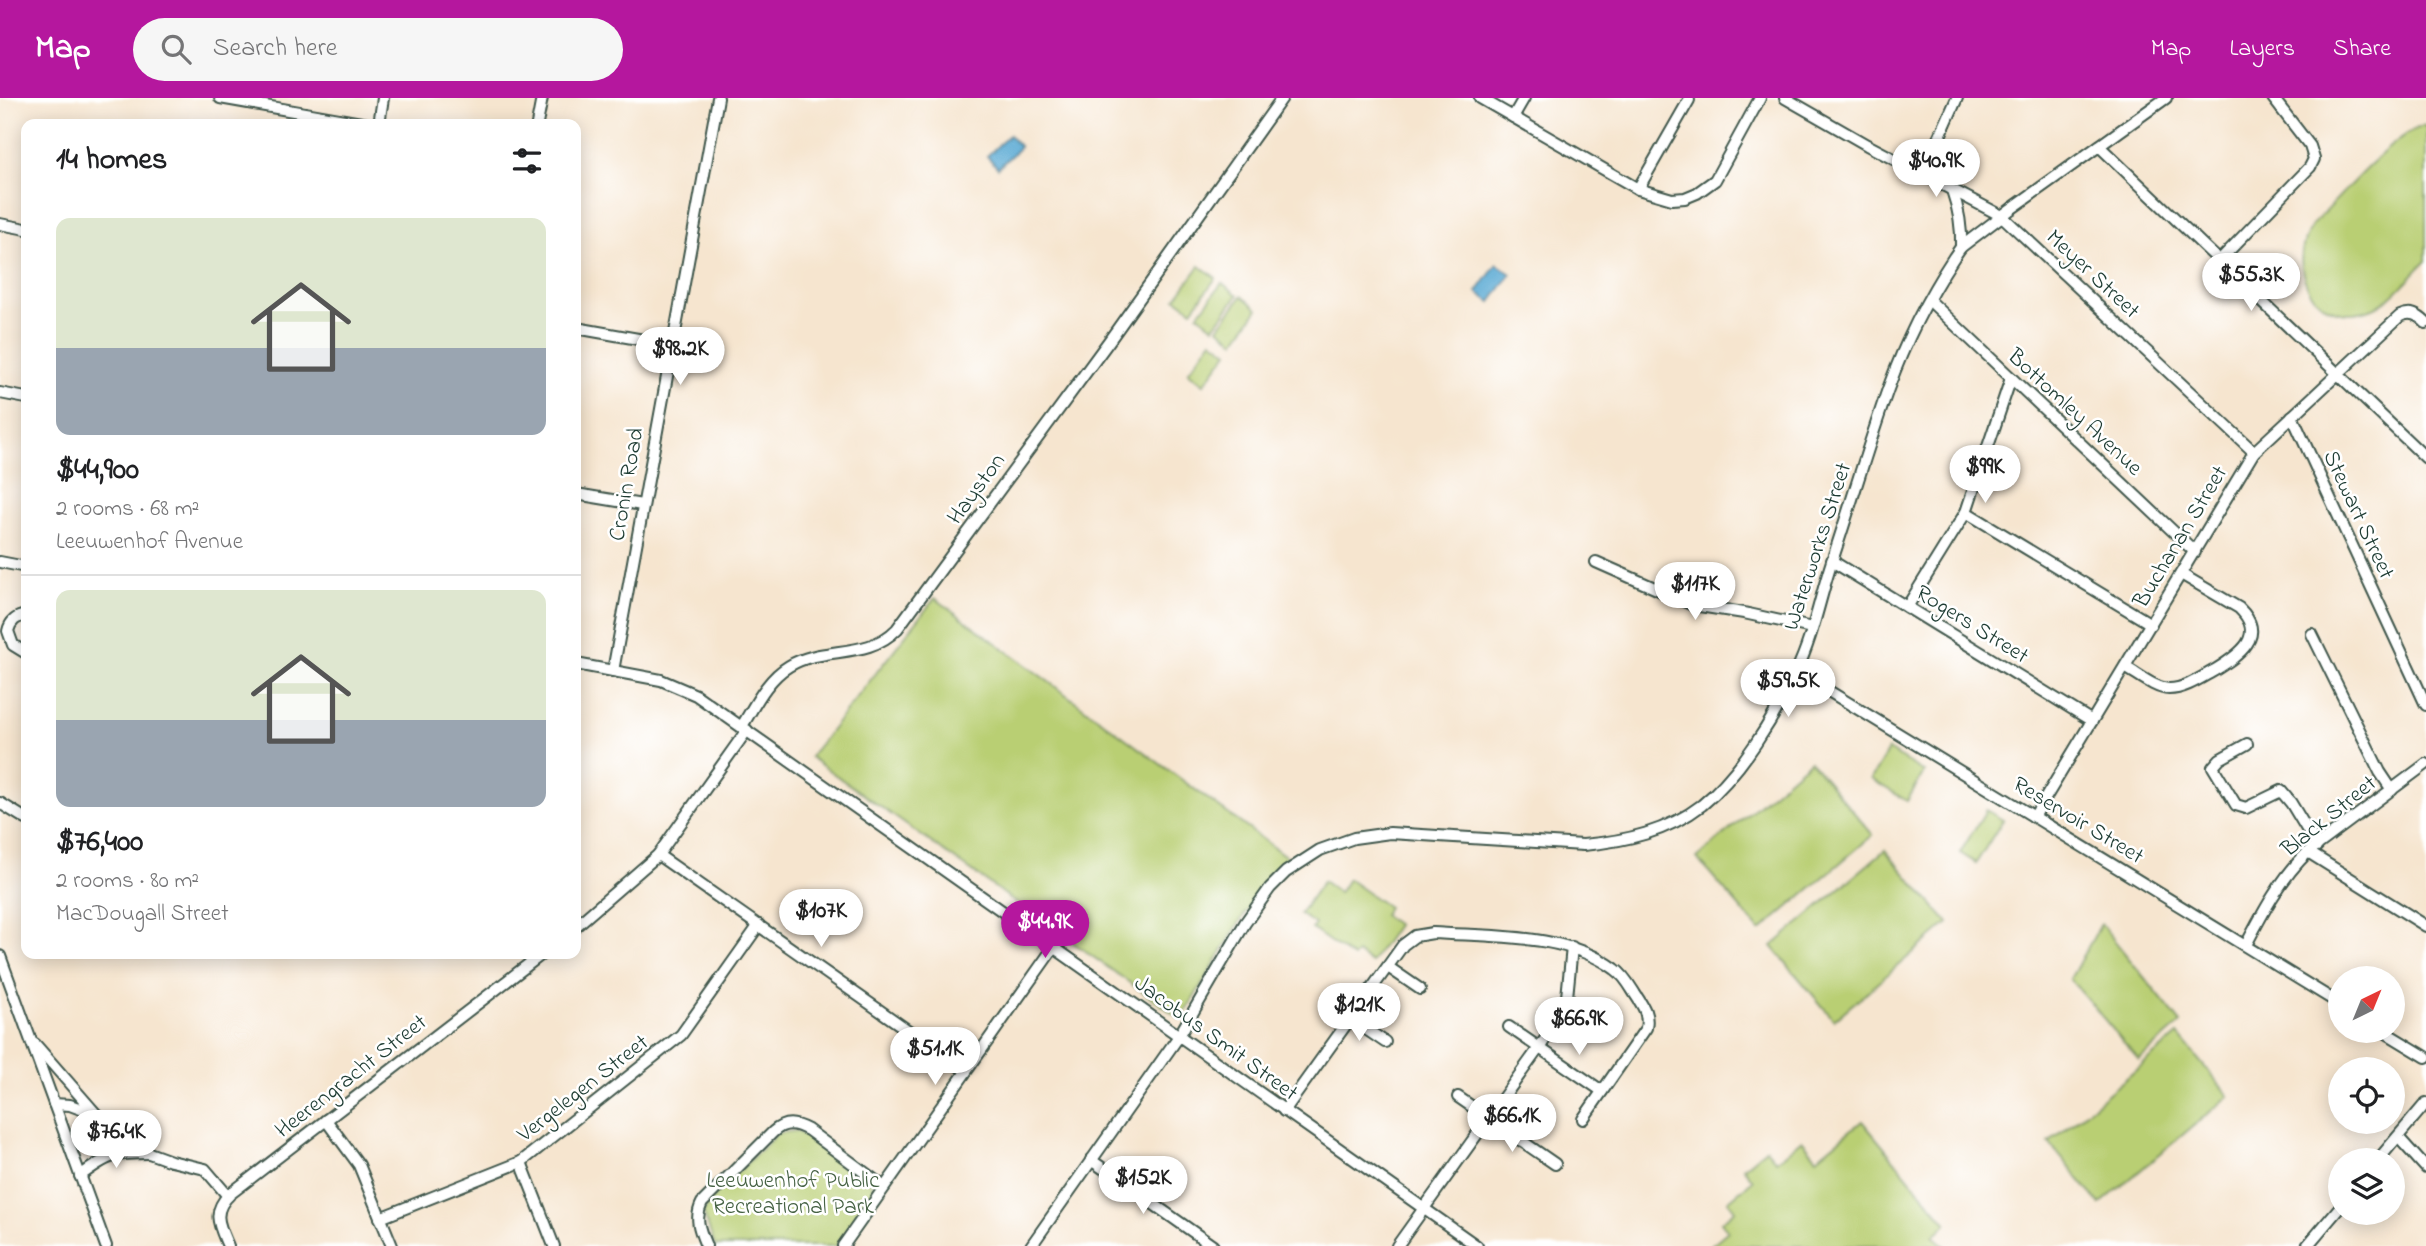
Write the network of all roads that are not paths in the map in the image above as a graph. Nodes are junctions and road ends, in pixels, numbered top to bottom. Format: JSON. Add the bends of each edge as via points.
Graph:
{"nodes":[{"id":1,"x":220,"y":98,"type":"edge"},
{"id":2,"x":383,"y":98,"type":"edge"},
{"id":3,"x":542,"y":98,"type":"edge"},
{"id":4,"x":718,"y":98,"type":"edge"},
{"id":5,"x":1282,"y":98,"type":"edge"},
{"id":6,"x":1480,"y":98,"type":"edge"},
{"id":7,"x":1524,"y":98,"type":"edge"},
{"id":8,"x":1760,"y":98,"type":"edge"},
{"id":9,"x":1785,"y":98,"type":"edge"},
{"id":10,"x":1798,"y":98,"type":"edge"},
{"id":11,"x":1957,"y":98,"type":"edge"},
{"id":12,"x":2166,"y":98,"type":"edge"},
{"id":13,"x":2273,"y":98,"type":"edge"},
{"id":14,"x":1689,"y":100,"type":"dead end"},
{"id":15,"x":1513,"y":117,"type":"junction"},
{"id":16,"x":339,"y":119,"type":"edge"},
{"id":17,"x":380,"y":119,"type":"edge"},
{"id":18,"x":538,"y":119,"type":"edge"},
{"id":19,"x":2099,"y":146,"type":"junction"},
{"id":20,"x":1886,"y":153,"type":"junction"},
{"id":21,"x":1923,"y":174,"type":"junction"},
{"id":22,"x":1638,"y":189,"type":"junction"},
{"id":23,"x":1952,"y":190,"type":"junction"},
{"id":24,"x":2002,"y":216,"type":"junction"},
{"id":25,"x":0,"y":224,"type":"edge"},
{"id":26,"x":21,"y":228,"type":"edge"},
{"id":27,"x":1961,"y":247,"type":"junction"},
{"id":28,"x":2219,"y":261,"type":"junction"},
{"id":29,"x":1929,"y":300,"type":"junction"},
{"id":30,"x":2426,"y":323,"type":"edge"},
{"id":31,"x":581,"y":329,"type":"edge"},
{"id":32,"x":672,"y":345,"type":"junction"},
{"id":33,"x":2338,"y":373,"type":"junction"},
{"id":34,"x":2011,"y":378,"type":"junction"},
{"id":35,"x":0,"y":393,"type":"edge"},
{"id":36,"x":21,"y":397,"type":"edge"},
{"id":37,"x":2292,"y":416,"type":"junction"},
{"id":38,"x":2254,"y":452,"type":"junction"},
{"id":39,"x":2426,"y":457,"type":"edge"},
{"id":40,"x":581,"y":495,"type":"edge"},
{"id":41,"x":642,"y":505,"type":"junction"},
{"id":42,"x":1966,"y":512,"type":"junction"},
{"id":43,"x":2195,"y":552,"type":"junction"},
{"id":44,"x":1832,"y":561,"type":"junction"},
{"id":45,"x":0,"y":562,"type":"edge"},
{"id":46,"x":1596,"y":562,"type":"dead end"},
{"id":47,"x":21,"y":566,"type":"edge"},
{"id":48,"x":2181,"y":574,"type":"junction"},
{"id":49,"x":1907,"y":607,"type":"junction"},
{"id":50,"x":21,"y":616,"type":"edge"},
{"id":51,"x":2151,"y":624,"type":"junction"},
{"id":52,"x":1812,"y":628,"type":"junction"},
{"id":53,"x":2312,"y":634,"type":"dead end"},
{"id":54,"x":21,"y":650,"type":"edge"},
{"id":55,"x":581,"y":665,"type":"edge"},
{"id":56,"x":2125,"y":667,"type":"junction"},
{"id":57,"x":613,"y":671,"type":"junction"},
{"id":58,"x":1797,"y":671,"type":"junction"},
{"id":59,"x":2426,"y":705,"type":"edge"},
{"id":60,"x":2092,"y":722,"type":"junction"},
{"id":61,"x":744,"y":728,"type":"junction"},
{"id":62,"x":2247,"y":744,"type":"dead end"},
{"id":63,"x":2426,"y":764,"type":"edge"},
{"id":64,"x":2422,"y":776,"type":"edge"},
{"id":65,"x":2392,"y":790,"type":"junction"},
{"id":66,"x":0,"y":803,"type":"edge"},
{"id":67,"x":21,"y":816,"type":"edge"},
{"id":68,"x":2034,"y":817,"type":"junction"},
{"id":69,"x":2312,"y":849,"type":"junction"},
{"id":70,"x":658,"y":855,"type":"junction"},
{"id":71,"x":581,"y":922,"type":"edge"},
{"id":72,"x":760,"y":925,"type":"junction"},
{"id":73,"x":2426,"y":926,"type":"edge"},
{"id":74,"x":2246,"y":945,"type":"junction"},
{"id":75,"x":1054,"y":947,"type":"junction"},
{"id":76,"x":1572,"y":947,"type":"junction"},
{"id":77,"x":0,"y":956,"type":"edge"},
{"id":78,"x":535,"y":959,"type":"edge"},
{"id":79,"x":1388,"y":967,"type":"junction"},
{"id":80,"x":1420,"y":989,"type":"dead end"},
{"id":81,"x":2328,"y":996,"type":"edge"},
{"id":82,"x":1351,"y":1018,"type":"junction"},
{"id":83,"x":1509,"y":1027,"type":"dead end"},
{"id":84,"x":1179,"y":1036,"type":"junction"},
{"id":85,"x":29,"y":1037,"type":"junction"},
{"id":86,"x":1385,"y":1042,"type":"dead end"},
{"id":87,"x":2403,"y":1043,"type":"edge"},
{"id":88,"x":1539,"y":1048,"type":"junction"},
{"id":89,"x":2426,"y":1057,"type":"edge"},
{"id":90,"x":965,"y":1071,"type":"junction"},
{"id":91,"x":1602,"y":1091,"type":"junction"},
{"id":92,"x":1458,"y":1097,"type":"dead end"},
{"id":93,"x":2426,"y":1103,"type":"edge"},
{"id":94,"x":54,"y":1104,"type":"junction"},
{"id":95,"x":1284,"y":1111,"type":"junction"},
{"id":96,"x":97,"y":1115,"type":"junction"},
{"id":97,"x":1486,"y":1118,"type":"junction"},
{"id":98,"x":1583,"y":1119,"type":"dead end"},
{"id":99,"x":326,"y":1120,"type":"junction"},
{"id":100,"x":2398,"y":1137,"type":"junction"},
{"id":101,"x":2388,"y":1148,"type":"edge"},
{"id":102,"x":149,"y":1153,"type":"junction"},
{"id":103,"x":1091,"y":1160,"type":"junction"},
{"id":104,"x":521,"y":1162,"type":"junction"},
{"id":105,"x":1555,"y":1164,"type":"dead end"},
{"id":106,"x":2426,"y":1168,"type":"edge"},
{"id":107,"x":80,"y":1176,"type":"junction"},
{"id":108,"x":884,"y":1187,"type":"junction"},
{"id":109,"x":228,"y":1196,"type":"junction"},
{"id":110,"x":1424,"y":1208,"type":"junction"},
{"id":111,"x":380,"y":1218,"type":"junction"},
{"id":112,"x":2328,"y":1221,"type":"edge"},
{"id":113,"x":106,"y":1246,"type":"edge"},
{"id":114,"x":228,"y":1246,"type":"edge"},
{"id":115,"x":392,"y":1246,"type":"edge"},
{"id":116,"x":554,"y":1246,"type":"edge"},
{"id":117,"x":706,"y":1246,"type":"edge"},
{"id":118,"x":842,"y":1246,"type":"edge"},
{"id":119,"x":1031,"y":1246,"type":"edge"},
{"id":120,"x":1213,"y":1246,"type":"edge"},
{"id":121,"x":1397,"y":1246,"type":"edge"},
{"id":122,"x":1477,"y":1246,"type":"edge"},
{"id":123,"x":2307,"y":1246,"type":"edge"}],
"edges":[{"from":1,"to":16,"type":"street"},
{"from":2,"to":17,"type":"street"},
{"from":3,"to":18,"type":"street"},
{"from":4,"to":32,"type":"street","name":"Cronin Road"},
{"from":5,"to":61,"type":"street","name":"Hayston","via":[[897,629],[863,649],[809,658],[787,667],[766,687]]},
{"from":6,"to":15,"type":"street"},
{"from":7,"to":15,"type":"street"},
{"from":8,"to":22,"type":"street","via":[[1724,166],[1706,188],[1672,199]]},
{"from":9,"to":20,"type":"street","name":"Meyer Street"},
{"from":10,"to":20,"type":"street","name":"Meyer Street"},
{"from":11,"to":21,"type":"street"},
{"from":12,"to":19,"type":"street","name":"Waterworks Street"},
{"from":13,"to":28,"type":"street","via":[[2314,159]]},
{"from":14,"to":22,"type":"street"},
{"from":15,"to":22,"type":"street"},
{"from":19,"to":24,"type":"street","name":"Waterworks Street"},
{"from":19,"to":28,"type":"street"},
{"from":20,"to":21,"type":"street","name":"Meyer Street"},
{"from":21,"to":23,"type":"street","name":"Meyer Street"},
{"from":23,"to":24,"type":"street","name":"Meyer Street"},
{"from":23,"to":27,"type":"street","via":[[1959,208]]},
{"from":24,"to":27,"type":"street","name":"Waterworks Street"},
{"from":24,"to":38,"type":"street","name":"Meyer Street"},
{"from":25,"to":26,"type":"street"},
{"from":27,"to":29,"type":"street","name":"Waterworks Street"},
{"from":28,"to":33,"type":"street"},
{"from":29,"to":34,"type":"street","name":"Bottomley Avenue"},
{"from":29,"to":44,"type":"street","name":"Waterworks Street","via":[[1888,390]]},
{"from":30,"to":33,"type":"street","name":"Buchanan Street","via":[[2405,313]]},
{"from":31,"to":32,"type":"street"},
{"from":32,"to":41,"type":"street","name":"Cronin Road"},
{"from":33,"to":37,"type":"street","name":"Buchanan Street"},
{"from":33,"to":39,"type":"street"},
{"from":34,"to":42,"type":"street"},
{"from":34,"to":43,"type":"street","name":"Bottomley Avenue"},
{"from":35,"to":36,"type":"street"},
{"from":37,"to":38,"type":"street","name":"Buchanan Street"},
{"from":37,"to":59,"type":"street","name":"Stewart Street"},
{"from":38,"to":43,"type":"street","name":"Buchanan Street"},
{"from":40,"to":41,"type":"street"},
{"from":41,"to":57,"type":"street","name":"Cronin Road"},
{"from":42,"to":49,"type":"street"},
{"from":42,"to":51,"type":"street"},
{"from":43,"to":48,"type":"street","name":"Buchanan Street"},
{"from":44,"to":49,"type":"street","name":"Rogers Street"},
{"from":44,"to":52,"type":"street","name":"Waterworks Street"},
{"from":45,"to":47,"type":"street"},
{"from":46,"to":52,"type":"street","via":[[1693,606]]},
{"from":48,"to":51,"type":"street","name":"Buchanan Street"},
{"from":48,"to":56,"type":"street","via":[[2245,614],[2251,627],[2244,650],[2202,678],[2172,689]]},
{"from":49,"to":60,"type":"street","name":"Rogers Street"},
{"from":50,"to":54,"type":"street","via":[[8,631],[13,645]]},
{"from":51,"to":56,"type":"street","name":"Buchanan Street"},
{"from":52,"to":58,"type":"street","name":"Waterworks Street"},
{"from":53,"to":65,"type":"street"},
{"from":55,"to":57,"type":"street","name":"Jacobus Smit Street"},
{"from":56,"to":60,"type":"street","name":"Buchanan Street"},
{"from":57,"to":61,"type":"street","name":"Jacobus Smit Street","via":[[677,686]]},
{"from":58,"to":68,"type":"street","name":"Reservoir Street"},
{"from":58,"to":84,"type":"street","name":"Waterworks Street","via":[[1733,774],[1700,806],[1645,835],[1583,845],[1390,833],[1335,843],[1307,857],[1258,902]]},
{"from":60,"to":68,"type":"street","name":"Buchanan Street"},
{"from":61,"to":70,"type":"street"},
{"from":61,"to":75,"type":"street","name":"Jacobus Smit Street"},
{"from":62,"to":69,"type":"street","via":[[2213,767],[2236,804],[2246,808],[2281,791]]},
{"from":63,"to":64,"type":"street","name":"Black Street"},
{"from":64,"to":65,"type":"street","name":"Black Street"},
{"from":65,"to":69,"type":"street","name":"Black Street"},
{"from":66,"to":67,"type":"street"},
{"from":68,"to":74,"type":"street","name":"Reservoir Street"},
{"from":69,"to":73,"type":"street"},
{"from":69,"to":74,"type":"street","name":"Black Street","via":[[2286,876]]},
{"from":70,"to":71,"type":"street"},
{"from":70,"to":72,"type":"street"},
{"from":72,"to":90,"type":"street"},
{"from":72,"to":104,"type":"street","name":"Vergelegen Street","via":[[681,1035]]},
{"from":74,"to":81,"type":"street","name":"Reservoir Street"},
{"from":75,"to":84,"type":"street","name":"Jacobus Smit Street"},
{"from":75,"to":90,"type":"street"},
{"from":76,"to":79,"type":"street","via":[[1557,942],[1423,934],[1403,945]]},
{"from":76,"to":88,"type":"street","via":[[1566,1007]]},
{"from":76,"to":91,"type":"street","via":[[1616,969],[1647,1015],[1646,1028]]},
{"from":77,"to":85,"type":"street"},
{"from":78,"to":99,"type":"street","name":"Heerengracht Street"},
{"from":79,"to":80,"type":"street"},
{"from":79,"to":82,"type":"street"},
{"from":82,"to":86,"type":"street"},
{"from":82,"to":95,"type":"street"},
{"from":83,"to":88,"type":"street"},
{"from":84,"to":95,"type":"street","name":"Jacobus Smit Street"},
{"from":84,"to":103,"type":"street","name":"Waterworks Street"},
{"from":85,"to":94,"type":"street"},
{"from":85,"to":96,"type":"street"},
{"from":87,"to":89,"type":"street"},
{"from":88,"to":91,"type":"street"},
{"from":88,"to":97,"type":"street"},
{"from":90,"to":108,"type":"street"},
{"from":91,"to":98,"type":"street"},
{"from":92,"to":97,"type":"street"},
{"from":93,"to":100,"type":"street"},
{"from":94,"to":96,"type":"street"},
{"from":94,"to":107,"type":"street"},
{"from":95,"to":110,"type":"street","name":"Jacobus Smit Street"},
{"from":96,"to":102,"type":"street"},
{"from":97,"to":105,"type":"street"},
{"from":97,"to":110,"type":"street"},
{"from":99,"to":109,"type":"street","name":"Heerengracht Street"},
{"from":99,"to":111,"type":"street","via":[[359,1165]]},
{"from":100,"to":101,"type":"street"},
{"from":100,"to":106,"type":"street"},
{"from":102,"to":107,"type":"street","via":[[108,1156]]},
{"from":102,"to":109,"type":"street","via":[[205,1169]]},
{"from":103,"to":119,"type":"street","name":"Waterworks Street"},
{"from":103,"to":120,"type":"street"},
{"from":104,"to":111,"type":"street","name":"Vergelegen Street"},
{"from":104,"to":116,"type":"street"},
{"from":107,"to":113,"type":"street"},
{"from":108,"to":117,"type":"street","via":[[808,1130],[785,1124],[702,1203],[698,1223]]},
{"from":108,"to":118,"type":"street"},
{"from":109,"to":114,"type":"street","via":[[218,1216]]},
{"from":110,"to":121,"type":"street"},
{"from":110,"to":122,"type":"street","name":"Jacobus Smit Street"},
{"from":111,"to":115,"type":"street"},
{"from":112,"to":123,"type":"street"}]}
